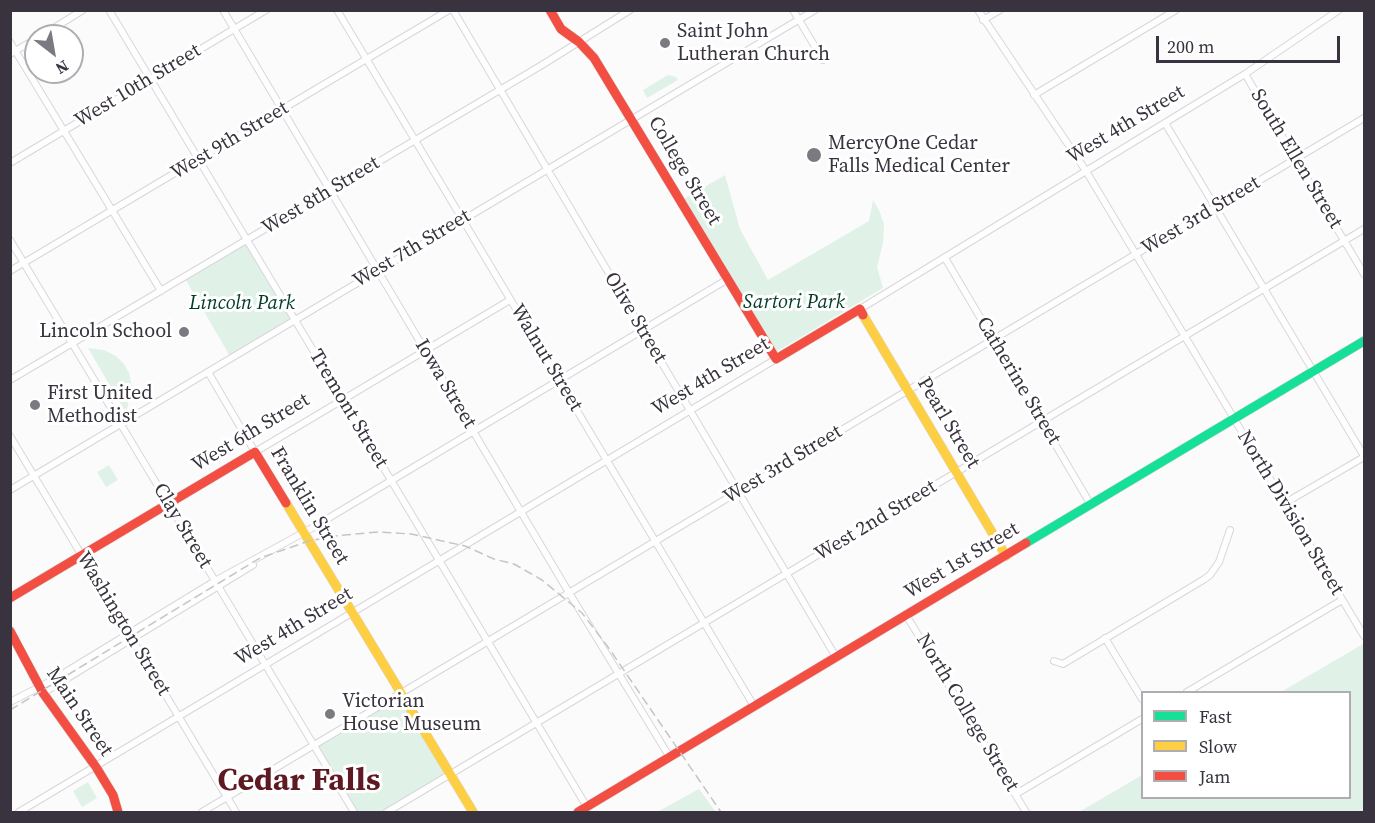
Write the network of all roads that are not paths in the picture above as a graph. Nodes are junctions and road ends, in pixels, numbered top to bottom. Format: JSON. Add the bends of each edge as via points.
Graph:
{"nodes":[{"id":1,"x":83,"y":10,"type":"edge"},
{"id":2,"x":109,"y":10,"type":"edge"},
{"id":3,"x":223,"y":10,"type":"edge"},
{"id":4,"x":266,"y":10,"type":"edge"},
{"id":5,"x":337,"y":10,"type":"edge"},
{"id":6,"x":451,"y":10,"type":"edge"},
{"id":7,"x":550,"y":10,"type":"edge"},
{"id":8,"x":630,"y":10,"type":"edge"},
{"id":9,"x":793,"y":10,"type":"edge"},
{"id":10,"x":815,"y":10,"type":"edge"},
{"id":11,"x":978,"y":10,"type":"edge"},
{"id":12,"x":1000,"y":10,"type":"edge"},
{"id":13,"x":1176,"y":10,"type":"edge"},
{"id":14,"x":1339,"y":10,"type":"edge"},
{"id":15,"x":799,"y":20,"type":"junction"},
{"id":16,"x":983,"y":20,"type":"junction"},
{"id":17,"x":60,"y":24,"type":"edge"},
{"id":18,"x":234,"y":30,"type":"junction"},
{"id":19,"x":10,"y":42,"type":"edge"},
{"id":20,"x":579,"y":42,"type":"junction"},
{"id":21,"x":13,"y":52,"type":"edge"},
{"id":22,"x":366,"y":60,"type":"junction"},
{"id":23,"x":823,"y":60,"type":"dead end"},
{"id":24,"x":1245,"y":74,"type":"junction"},
{"id":25,"x":150,"y":80,"type":"junction"},
{"id":26,"x":500,"y":90,"type":"junction"},
{"id":27,"x":1034,"y":95,"type":"junction"},
{"id":28,"x":282,"y":110,"type":"junction"},
{"id":29,"x":1365,"y":118,"type":"edge"},
{"id":30,"x":631,"y":119,"type":"junction"},
{"id":31,"x":1165,"y":123,"type":"junction"},
{"id":32,"x":64,"y":131,"type":"junction"},
{"id":33,"x":415,"y":140,"type":"junction"},
{"id":34,"x":198,"y":159,"type":"junction"},
{"id":35,"x":1296,"y":159,"type":"junction"},
{"id":36,"x":10,"y":162,"type":"edge"},
{"id":37,"x":547,"y":169,"type":"junction"},
{"id":38,"x":1086,"y":171,"type":"junction"},
{"id":39,"x":330,"y":190,"type":"junction"},
{"id":40,"x":1215,"y":207,"type":"junction"},
{"id":41,"x":112,"y":211,"type":"junction"},
{"id":42,"x":462,"y":219,"type":"junction"},
{"id":43,"x":1365,"y":229,"type":"edge"},
{"id":44,"x":10,"y":240,"type":"edge"},
{"id":45,"x":246,"y":240,"type":"junction"},
{"id":46,"x":1345,"y":241,"type":"junction"},
{"id":47,"x":1136,"y":255,"type":"junction"},
{"id":48,"x":945,"y":258,"type":"junction"},
{"id":49,"x":24,"y":263,"type":"junction"},
{"id":50,"x":377,"y":270,"type":"junction"},
{"id":51,"x":10,"y":271,"type":"edge"},
{"id":52,"x":1365,"y":274,"type":"edge"},
{"id":53,"x":728,"y":279,"type":"junction"},
{"id":54,"x":1264,"y":289,"type":"junction"},
{"id":55,"x":160,"y":291,"type":"junction"},
{"id":56,"x":510,"y":300,"type":"junction"},
{"id":57,"x":860,"y":309,"type":"junction"},
{"id":58,"x":294,"y":320,"type":"junction"},
{"id":59,"x":642,"y":330,"type":"junction"},
{"id":60,"x":1185,"y":336,"type":"junction"},
{"id":61,"x":993,"y":340,"type":"junction"},
{"id":62,"x":1365,"y":341,"type":"edge"},
{"id":63,"x":72,"y":343,"type":"junction"},
{"id":64,"x":425,"y":350,"type":"junction"},
{"id":65,"x":776,"y":359,"type":"junction"},
{"id":66,"x":208,"y":372,"type":"junction"},
{"id":67,"x":1314,"y":372,"type":"junction"},
{"id":68,"x":10,"y":380,"type":"edge"},
{"id":69,"x":559,"y":380,"type":"junction"},
{"id":70,"x":908,"y":391,"type":"junction"},
{"id":71,"x":342,"y":400,"type":"junction"},
{"id":72,"x":690,"y":411,"type":"junction"},
{"id":73,"x":1234,"y":420,"type":"junction"},
{"id":74,"x":1041,"y":422,"type":"junction"},
{"id":75,"x":120,"y":424,"type":"junction"},
{"id":76,"x":473,"y":431,"type":"junction"},
{"id":77,"x":10,"y":436,"type":"edge"},
{"id":78,"x":255,"y":452,"type":"junction"},
{"id":79,"x":1365,"y":457,"type":"edge"},
{"id":80,"x":607,"y":460,"type":"junction"},
{"id":81,"x":956,"y":472,"type":"junction"},
{"id":82,"x":34,"y":476,"type":"junction"},
{"id":83,"x":391,"y":480,"type":"junction"},
{"id":84,"x":10,"y":490,"type":"edge"},
{"id":85,"x":738,"y":492,"type":"junction"},
{"id":86,"x":1285,"y":503,"type":"junction"},
{"id":87,"x":168,"y":504,"type":"junction"},
{"id":88,"x":1090,"y":505,"type":"junction"},
{"id":89,"x":522,"y":512,"type":"junction"},
{"id":90,"x":1230,"y":530,"type":"dead end"},
{"id":91,"x":304,"y":533,"type":"junction"},
{"id":92,"x":656,"y":542,"type":"junction"},
{"id":93,"x":82,"y":555,"type":"junction"},
{"id":94,"x":1006,"y":556,"type":"junction"},
{"id":95,"x":440,"y":561,"type":"junction"},
{"id":96,"x":787,"y":574,"type":"junction"},
{"id":97,"x":216,"y":583,"type":"junction"},
{"id":98,"x":570,"y":593,"type":"junction"},
{"id":99,"x":10,"y":598,"type":"edge"},
{"id":100,"x":1342,"y":600,"type":"junction"},
{"id":101,"x":353,"y":613,"type":"junction"},
{"id":102,"x":906,"y":615,"type":"junction"},
{"id":103,"x":704,"y":623,"type":"junction"},
{"id":104,"x":10,"y":631,"type":"edge"},
{"id":105,"x":130,"y":636,"type":"junction"},
{"id":106,"x":1365,"y":636,"type":"edge"},
{"id":107,"x":1105,"y":638,"type":"junction"},
{"id":108,"x":488,"y":642,"type":"junction"},
{"id":109,"x":836,"y":657,"type":"junction"},
{"id":110,"x":1054,"y":661,"type":"dead end"},
{"id":111,"x":266,"y":665,"type":"junction"},
{"id":112,"x":618,"y":674,"type":"junction"},
{"id":113,"x":41,"y":690,"type":"junction"},
{"id":114,"x":1190,"y":691,"type":"edge"},
{"id":115,"x":401,"y":694,"type":"junction"},
{"id":116,"x":1141,"y":696,"type":"edge"},
{"id":117,"x":10,"y":702,"type":"edge"},
{"id":118,"x":754,"y":706,"type":"junction"},
{"id":119,"x":179,"y":717,"type":"junction"},
{"id":120,"x":1141,"y":720,"type":"edge"},
{"id":121,"x":537,"y":723,"type":"junction"},
{"id":122,"x":314,"y":746,"type":"junction"},
{"id":123,"x":669,"y":756,"type":"junction"},
{"id":124,"x":96,"y":767,"type":"junction"},
{"id":125,"x":450,"y":775,"type":"junction"},
{"id":126,"x":1016,"y":794,"type":"junction"},
{"id":127,"x":227,"y":798,"type":"junction"},
{"id":128,"x":587,"y":807,"type":"junction"},
{"id":129,"x":19,"y":813,"type":"edge"},
{"id":130,"x":118,"y":813,"type":"edge"},
{"id":131,"x":202,"y":813,"type":"edge"},
{"id":132,"x":236,"y":813,"type":"edge"},
{"id":133,"x":354,"y":813,"type":"edge"},
{"id":134,"x":387,"y":813,"type":"edge"},
{"id":135,"x":473,"y":813,"type":"edge"},
{"id":136,"x":578,"y":813,"type":"edge"},
{"id":137,"x":1026,"y":813,"type":"edge"}],
"edges":[{"from":1,"to":17,"type":"street"},
{"from":2,"to":25,"type":"street","name":"Tremont Street"},
{"from":3,"to":18,"type":"street","name":"Iowa Street"},
{"from":4,"to":18,"type":"street","name":"West 10th Street"},
{"from":5,"to":22,"type":"street","name":"Walnut Street"},
{"from":6,"to":22,"type":"street","name":"West 9th Street"},
{"from":6,"to":26,"type":"street","name":"Olive Street"},
{"from":7,"to":20,"type":"street","name":"College Street","via":[[561,29]]},
{"from":8,"to":20,"type":"street","name":"West 8th Street"},
{"from":9,"to":15,"type":"street"},
{"from":10,"to":15,"type":"street","name":"West 7th Street"},
{"from":11,"to":16,"type":"street","name":"North Division Street"},
{"from":12,"to":16,"type":"street"},
{"from":13,"to":27,"type":"street"},
{"from":14,"to":24,"type":"street","name":"West 4th Street"},
{"from":15,"to":23,"type":"street"},
{"from":15,"to":30,"type":"street","name":"West 7th Street"},
{"from":16,"to":27,"type":"street","name":"North Division Street"},
{"from":18,"to":25,"type":"street","name":"West 10th Street"},
{"from":18,"to":28,"type":"street","name":"Iowa Street"},
{"from":19,"to":21,"type":"street"},
{"from":20,"to":26,"type":"street","name":"West 8th Street"},
{"from":20,"to":30,"type":"street","name":"College Street","via":[[594,58]]},
{"from":21,"to":32,"type":"street"},
{"from":22,"to":28,"type":"street","name":"West 9th Street"},
{"from":22,"to":33,"type":"street","name":"Walnut Street"},
{"from":24,"to":31,"type":"street","name":"West 4th Street"},
{"from":24,"to":35,"type":"street","name":"South Ellen Street"},
{"from":25,"to":32,"type":"street","name":"West 10th Street"},
{"from":25,"to":34,"type":"street","name":"Tremont Street"},
{"from":26,"to":33,"type":"street","name":"West 8th Street"},
{"from":26,"to":37,"type":"street","name":"Olive Street"},
{"from":27,"to":38,"type":"street","name":"North Division Street"},
{"from":28,"to":34,"type":"street","name":"West 9th Street"},
{"from":28,"to":39,"type":"street","name":"Iowa Street"},
{"from":29,"to":35,"type":"street","name":"West 3rd Street"},
{"from":30,"to":37,"type":"street","name":"West 7th Street"},
{"from":30,"to":53,"type":"street","name":"College Street"},
{"from":31,"to":38,"type":"street","name":"West 4th Street"},
{"from":31,"to":40,"type":"street"},
{"from":32,"to":36,"type":"street","name":"West 10th Street"},
{"from":32,"to":41,"type":"street"},
{"from":33,"to":39,"type":"street","name":"West 8th Street"},
{"from":33,"to":42,"type":"street","name":"Walnut Street"},
{"from":34,"to":41,"type":"street","name":"West 9th Street"},
{"from":34,"to":45,"type":"street","name":"Tremont Street"},
{"from":35,"to":40,"type":"street","name":"West 3rd Street"},
{"from":35,"to":46,"type":"street","name":"South Ellen Street"},
{"from":37,"to":42,"type":"street","name":"West 7th Street"},
{"from":37,"to":59,"type":"street","name":"Olive Street"},
{"from":38,"to":47,"type":"street","name":"North Division Street"},
{"from":38,"to":48,"type":"street","name":"West 4th Street"},
{"from":39,"to":45,"type":"street","name":"West 8th Street"},
{"from":39,"to":50,"type":"street","name":"Iowa Street"},
{"from":40,"to":47,"type":"street","name":"West 3rd Street"},
{"from":40,"to":54,"type":"street"},
{"from":41,"to":49,"type":"street","name":"West 9th Street"},
{"from":41,"to":55,"type":"street"},
{"from":42,"to":50,"type":"street","name":"West 7th Street"},
{"from":42,"to":56,"type":"street","name":"Walnut Street"},
{"from":43,"to":46,"type":"street","name":"West 2nd Street"},
{"from":44,"to":49,"type":"street","name":"Clay Street"},
{"from":45,"to":55,"type":"street","name":"West 8th Street"},
{"from":45,"to":58,"type":"street","name":"Tremont Street"},
{"from":46,"to":52,"type":"street","name":"South Ellen Street"},
{"from":46,"to":54,"type":"street","name":"West 2nd Street"},
{"from":47,"to":60,"type":"street","name":"North Division Street"},
{"from":47,"to":61,"type":"street","name":"West 3rd Street"},
{"from":48,"to":57,"type":"street","name":"West 4th Street"},
{"from":48,"to":61,"type":"street","name":"Catherine Street"},
{"from":49,"to":51,"type":"street","name":"West 9th Street"},
{"from":49,"to":63,"type":"street","name":"Clay Street"},
{"from":50,"to":58,"type":"street","name":"West 7th Street"},
{"from":50,"to":64,"type":"street","name":"Iowa Street"},
{"from":53,"to":59,"type":"street"},
{"from":53,"to":65,"type":"street","name":"College Street"},
{"from":54,"to":60,"type":"street","name":"West 2nd Street"},
{"from":54,"to":67,"type":"street"},
{"from":55,"to":63,"type":"street","name":"West 8th Street"},
{"from":56,"to":64,"type":"street","name":"West 6th Street"},
{"from":56,"to":69,"type":"street","name":"Walnut Street"},
{"from":57,"to":65,"type":"street","name":"West 4th Street"},
{"from":57,"to":70,"type":"street","name":"Pearl Street"},
{"from":58,"to":66,"type":"street","name":"West 7th Street"},
{"from":58,"to":71,"type":"street","name":"Tremont Street"},
{"from":59,"to":69,"type":"street"},
{"from":59,"to":72,"type":"street","name":"Olive Street"},
{"from":60,"to":73,"type":"street","name":"North Division Street"},
{"from":60,"to":74,"type":"street","name":"West 2nd Street"},
{"from":61,"to":70,"type":"street","name":"West 3rd Street"},
{"from":61,"to":74,"type":"street","name":"Catherine Street"},
{"from":62,"to":67,"type":"street","name":"West 1st Street"},
{"from":63,"to":68,"type":"street","name":"West 8th Street"},
{"from":63,"to":75,"type":"street","name":"Clay Street"},
{"from":64,"to":71,"type":"street","name":"West 6th Street"},
{"from":64,"to":76,"type":"street","name":"Iowa Street"},
{"from":65,"to":72,"type":"street","name":"West 4th Street"},
{"from":66,"to":75,"type":"street","name":"West 7th Street"},
{"from":66,"to":78,"type":"street","name":"Franklin Street"},
{"from":67,"to":73,"type":"street","name":"West 1st Street"},
{"from":67,"to":79,"type":"street"},
{"from":69,"to":76,"type":"street"},
{"from":69,"to":80,"type":"street","name":"Walnut Street"},
{"from":70,"to":81,"type":"street","name":"Pearl Street"},
{"from":70,"to":85,"type":"street","name":"West 3rd Street"},
{"from":71,"to":78,"type":"street","name":"West 6th Street"},
{"from":71,"to":83,"type":"street","name":"Tremont Street"},
{"from":72,"to":80,"type":"street","name":"West 4th Street"},
{"from":72,"to":85,"type":"street","name":"Olive Street"},
{"from":73,"to":86,"type":"street","name":"North Division Street"},
{"from":73,"to":88,"type":"street","name":"West 1st Street"},
{"from":74,"to":81,"type":"street","name":"West 2nd Street"},
{"from":74,"to":88,"type":"street","name":"Catherine Street"},
{"from":75,"to":82,"type":"street","name":"West 7th Street"},
{"from":75,"to":87,"type":"street","name":"Clay Street"},
{"from":76,"to":83,"type":"street"},
{"from":76,"to":89,"type":"street","name":"Iowa Street"},
{"from":77,"to":82,"type":"street","name":"Washington Street"},
{"from":78,"to":87,"type":"street","name":"West 6th Street"},
{"from":78,"to":91,"type":"street","name":"Franklin Street"},
{"from":79,"to":86,"type":"street"},
{"from":80,"to":89,"type":"street","name":"West 4th Street"},
{"from":80,"to":92,"type":"street","name":"Walnut Street"},
{"from":81,"to":94,"type":"street","name":"Pearl Street"},
{"from":81,"to":96,"type":"street","name":"West 2nd Street"},
{"from":82,"to":84,"type":"street","name":"West 7th Street"},
{"from":82,"to":93,"type":"street","name":"Washington Street"},
{"from":83,"to":91,"type":"street"},
{"from":83,"to":95,"type":"street","name":"Tremont Street"},
{"from":85,"to":92,"type":"street","name":"West 3rd Street"},
{"from":85,"to":96,"type":"street","name":"Olive Street"},
{"from":86,"to":100,"type":"street","name":"North Division Street"},
{"from":87,"to":93,"type":"street","name":"West 6th Street"},
{"from":87,"to":97,"type":"street","name":"Clay Street"},
{"from":88,"to":94,"type":"street","name":"West 1st Street"},
{"from":89,"to":95,"type":"street","name":"West 4th Street"},
{"from":89,"to":98,"type":"street","name":"Iowa Street"},
{"from":90,"to":107,"type":"street","via":[[1210,575]]},
{"from":91,"to":97,"type":"street"},
{"from":91,"to":101,"type":"street","name":"Franklin Street"},
{"from":92,"to":98,"type":"street","name":"West 3rd Street"},
{"from":92,"to":103,"type":"street","name":"Walnut Street"},
{"from":93,"to":99,"type":"street","name":"West 6th Street"},
{"from":93,"to":105,"type":"street","name":"Washington Street"},
{"from":94,"to":102,"type":"street","name":"West 1st Street"},
{"from":95,"to":101,"type":"street","name":"West 4th Street"},
{"from":95,"to":108,"type":"street","name":"Tremont Street"},
{"from":96,"to":103,"type":"street","name":"West 2nd Street"},
{"from":96,"to":109,"type":"street","name":"Olive Street"},
{"from":97,"to":105,"type":"street"},
{"from":97,"to":111,"type":"street","name":"Clay Street"},
{"from":98,"to":108,"type":"street","name":"West 3rd Street"},
{"from":98,"to":112,"type":"street","name":"Iowa Street"},
{"from":100,"to":106,"type":"street","name":"North Division Street"},
{"from":100,"to":114,"type":"street"},
{"from":101,"to":111,"type":"street","name":"West 4th Street"},
{"from":101,"to":115,"type":"street","name":"Franklin Street"},
{"from":102,"to":109,"type":"street","name":"West 1st Street"},
{"from":102,"to":126,"type":"street","name":"North College Street"},
{"from":103,"to":112,"type":"street","name":"West 2nd Street"},
{"from":103,"to":118,"type":"street","name":"Walnut Street"},
{"from":104,"to":113,"type":"street","name":"Main Street"},
{"from":105,"to":113,"type":"street"},
{"from":105,"to":119,"type":"street","name":"Washington Street"},
{"from":107,"to":110,"type":"street","via":[[1063,664]]},
{"from":107,"to":116,"type":"street"},
{"from":108,"to":115,"type":"street","name":"West 3rd Street"},
{"from":108,"to":121,"type":"street","name":"Tremont Street"},
{"from":109,"to":118,"type":"street","name":"West 1st Street"},
{"from":111,"to":119,"type":"street","name":"West 4th Street"},
{"from":111,"to":122,"type":"street","name":"Clay Street"},
{"from":112,"to":121,"type":"street","name":"West 2nd Street"},
{"from":112,"to":123,"type":"street","name":"Iowa Street"},
{"from":113,"to":117,"type":"street"},
{"from":113,"to":124,"type":"street","name":"Main Street"},
{"from":115,"to":122,"type":"street","name":"West 3rd Street"},
{"from":115,"to":125,"type":"street","name":"Franklin Street"},
{"from":118,"to":123,"type":"street","name":"West 1st Street"},
{"from":119,"to":124,"type":"street","name":"West 4th Street"},
{"from":119,"to":127,"type":"street","name":"Washington Street"},
{"from":120,"to":126,"type":"street"},
{"from":121,"to":125,"type":"street","name":"West 2nd Street"},
{"from":121,"to":128,"type":"street","name":"Tremont Street"},
{"from":122,"to":127,"type":"street","name":"West 3rd Street"},
{"from":122,"to":133,"type":"street","name":"Clay Street"},
{"from":123,"to":128,"type":"street","name":"West 1st Street"},
{"from":124,"to":129,"type":"street","name":"West 4th Street"},
{"from":124,"to":130,"type":"street","name":"Main Street"},
{"from":125,"to":134,"type":"street","name":"West 2nd Street"},
{"from":125,"to":135,"type":"street","name":"Franklin Street"},
{"from":126,"to":137,"type":"street","name":"North College Street"},
{"from":127,"to":131,"type":"street","name":"West 3rd Street"},
{"from":127,"to":132,"type":"street","name":"Washington Street"},
{"from":128,"to":136,"type":"street","name":"West 1st Street"}]}
